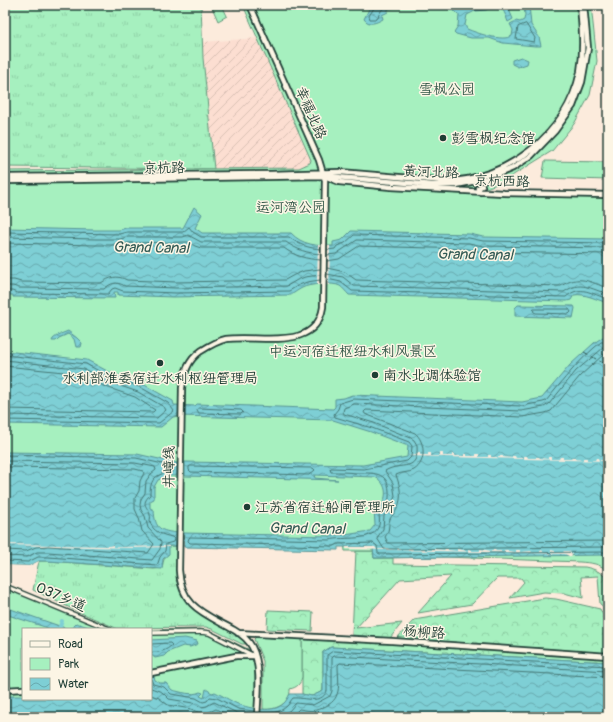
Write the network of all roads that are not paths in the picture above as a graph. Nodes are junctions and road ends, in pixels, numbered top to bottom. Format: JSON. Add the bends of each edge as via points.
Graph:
{"nodes":[{"id":1,"x":250,"y":5,"type":"edge"},
{"id":2,"x":580,"y":5,"type":"edge"},
{"id":3,"x":584,"y":5,"type":"edge"},
{"id":4,"x":324,"y":174,"type":"junction"},
{"id":5,"x":5,"y":177,"type":"edge"},
{"id":6,"x":5,"y":181,"type":"edge"},
{"id":7,"x":482,"y":186,"type":"dead end"},
{"id":8,"x":480,"y":192,"type":"junction"},
{"id":9,"x":608,"y":195,"type":"edge"},
{"id":10,"x":323,"y":285,"type":"joint"},
{"id":11,"x":5,"y":586,"type":"edge"},
{"id":12,"x":107,"y":628,"type":"edge"},
{"id":13,"x":237,"y":632,"type":"junction"},
{"id":14,"x":152,"y":633,"type":"edge"},
{"id":15,"x":255,"y":656,"type":"junction"},
{"id":16,"x":608,"y":656,"type":"edge"},
{"id":17,"x":152,"y":673,"type":"edge"},
{"id":18,"x":22,"y":689,"type":"edge"},
{"id":19,"x":5,"y":690,"type":"edge"},
{"id":20,"x":257,"y":717,"type":"edge"}],
"edges":[{"from":1,"to":4,"type":"main road","name":"幸福北路","via":[[314,146]]},
{"from":2,"to":4,"type":"main road","name":"黄河北路","via":[[583,40],[574,92],[551,129],[538,144],[517,160],[493,173],[460,180],[340,172]]},
{"from":3,"to":4,"type":"main road","name":"黄河北路","via":[[588,48],[578,94],[558,127],[521,163],[486,179],[456,185]]},
{"from":4,"to":5,"type":"main road","name":"京杭路"},
{"from":4,"to":6,"type":"main road","name":"京杭路"},
{"from":4,"to":8,"type":"main road","name":"京杭西路","via":[[339,182]]},
{"from":4,"to":10,"type":"main road","name":"幸福北路"},
{"from":7,"to":8,"type":"main road","via":[[478,188]]},
{"from":8,"to":9,"type":"main road","name":"京杭西路"},
{"from":10,"to":13,"type":"main road","name":"井嶂线","via":[[321,315],[316,326],[308,332],[292,338],[226,339],[198,353],[186,368],[183,377],[179,575],[187,600],[193,606]]},
{"from":11,"to":12,"type":"street","name":"037乡道"},
{"from":13,"to":15,"type":"main road","name":"井嶂线","via":[[252,646]]},
{"from":13,"to":16,"type":"main road","name":"杨柳路"},
{"from":14,"to":15,"type":"street","via":[[209,633]]},
{"from":15,"to":17,"type":"main road","via":[[236,656]]},
{"from":15,"to":20,"type":"main road","name":"井嶂线","via":[[258,668]]},
{"from":18,"to":19,"type":"main road"}]}
